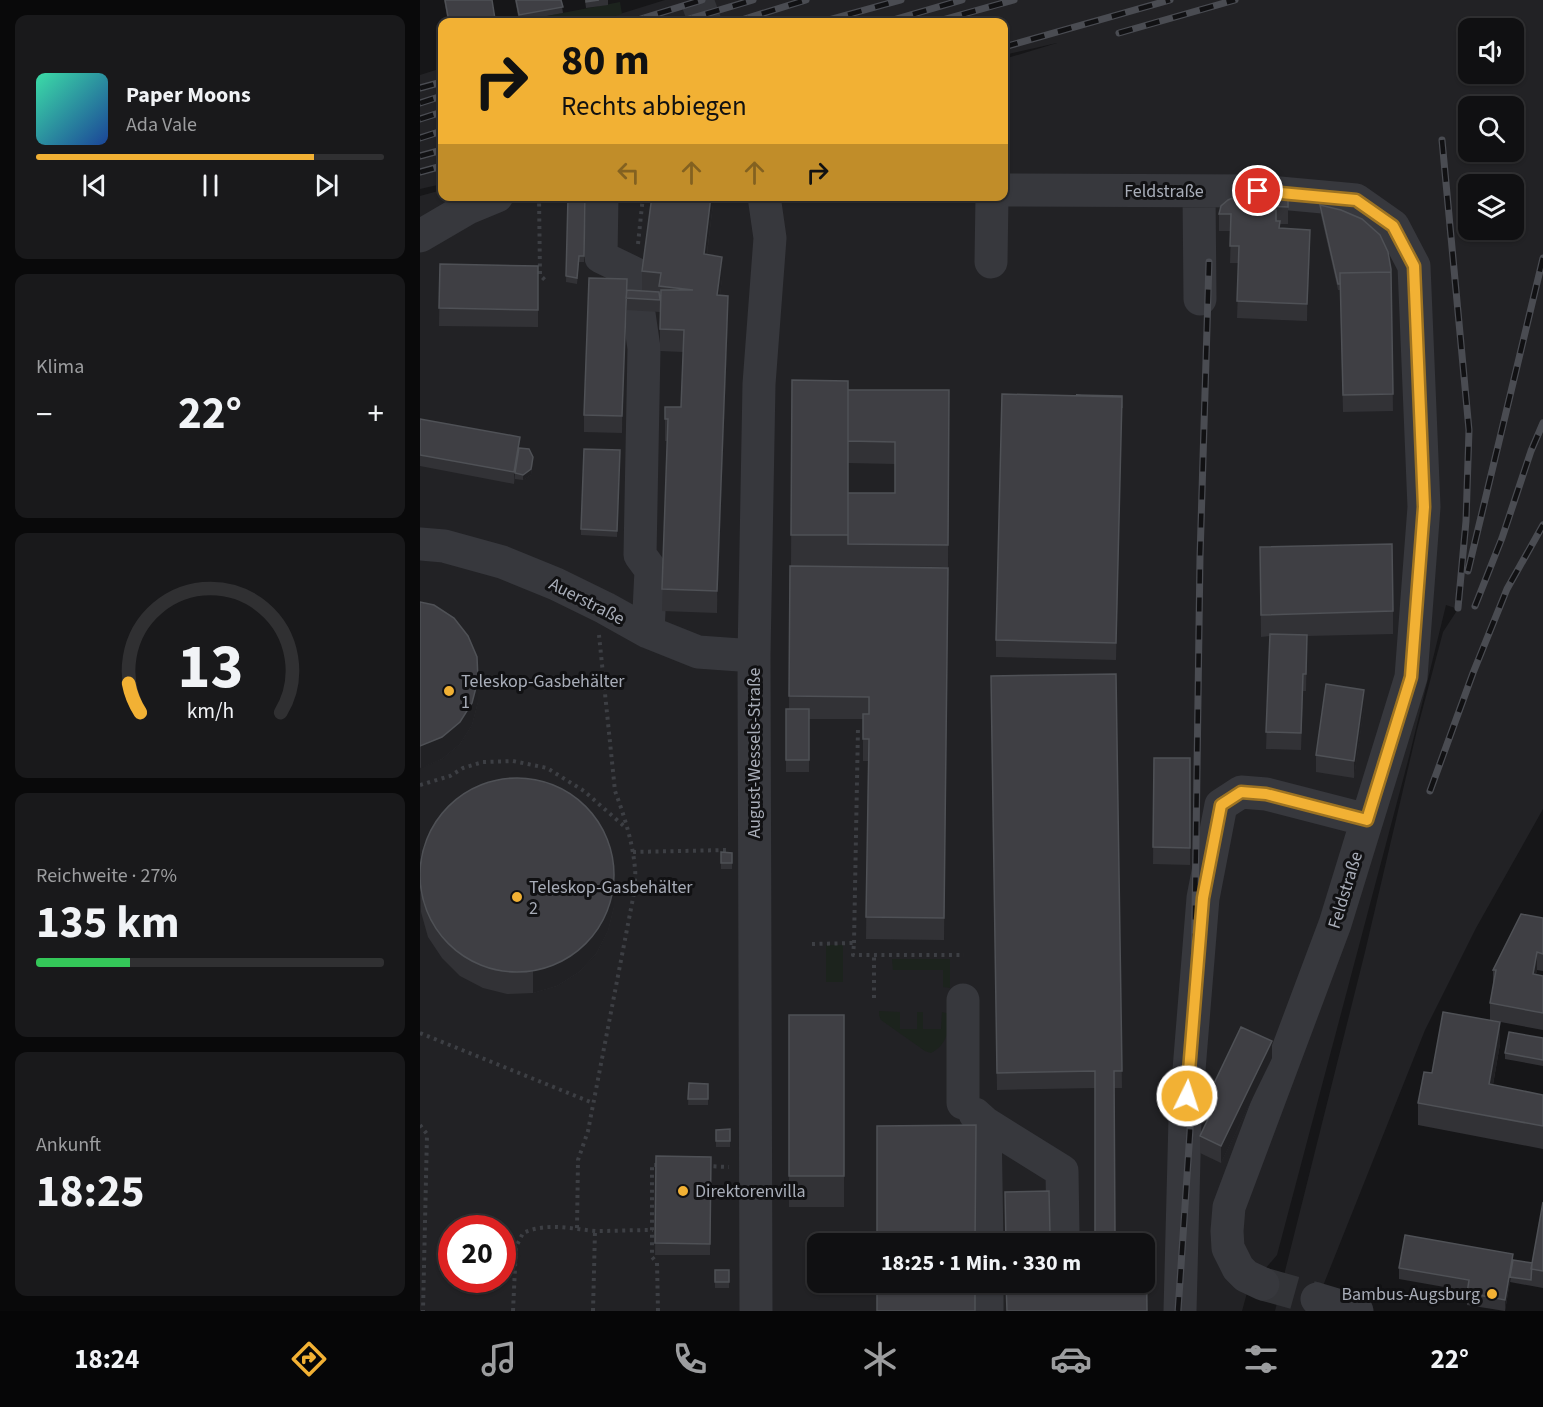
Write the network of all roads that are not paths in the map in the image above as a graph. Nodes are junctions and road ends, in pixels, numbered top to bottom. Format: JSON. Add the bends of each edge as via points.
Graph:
{"nodes":[{"id":1,"x":1008,"y":190,"type":"edge"},
{"id":2,"x":1199,"y":192,"type":"junction"},
{"id":3,"x":485,"y":201,"type":"edge"},
{"id":4,"x":602,"y":201,"type":"edge"},
{"id":5,"x":765,"y":201,"type":"edge"},
{"id":6,"x":992,"y":201,"type":"edge"},
{"id":7,"x":420,"y":237,"type":"edge"},
{"id":8,"x":991,"y":262,"type":"dead end"},
{"id":9,"x":1200,"y":299,"type":"dead end"},
{"id":10,"x":420,"y":544,"type":"edge"},
{"id":11,"x":648,"y":632,"type":"junction"},
{"id":12,"x":754,"y":656,"type":"junction"},
{"id":13,"x":1367,"y":820,"type":"junction"},
{"id":14,"x":963,"y":1000,"type":"dead end"},
{"id":15,"x":974,"y":1113,"type":"junction"},
{"id":16,"x":986,"y":1233,"type":"edge"},
{"id":17,"x":1063,"y":1233,"type":"edge"},
{"id":18,"x":1263,"y":1284,"type":"tunnel mouth"},
{"id":19,"x":987,"y":1293,"type":"edge"},
{"id":20,"x":1317,"y":1299,"type":"tunnel mouth"},
{"id":21,"x":756,"y":1311,"type":"edge"},
{"id":22,"x":987,"y":1311,"type":"edge"},
{"id":23,"x":1180,"y":1311,"type":"edge"},
{"id":24,"x":1357,"y":1311,"type":"edge"}],
"edges":[{"from":1,"to":2,"type":"street","name":"Feldstraße"},
{"from":2,"to":9,"type":"street"},
{"from":2,"to":13,"type":"street","name":"Feldstraße","via":[[1258,191],[1356,200],[1393,226],[1414,266],[1424,507],[1411,677]]},
{"from":3,"to":7,"type":"street"},
{"from":4,"to":11,"type":"street","via":[[601,257],[636,274],[644,348],[640,555],[651,570]]},
{"from":5,"to":12,"type":"street","name":"August-Wessels-Straße","via":[[770,238],[759,384]]},
{"from":6,"to":8,"type":"street"},
{"from":10,"to":11,"type":"street","name":"Auerstraße","via":[[444,546],[502,562],[556,584]]},
{"from":11,"to":12,"type":"street","name":"Auerstraße","via":[[698,652]]},
{"from":12,"to":21,"type":"street","name":"August-Wessels-Straße"},
{"from":13,"to":18,"type":"street","name":"Feldstraße","via":[[1335,924],[1229,1207],[1228,1248],[1238,1268]]},
{"from":13,"to":23,"type":"street","via":[[1266,794],[1241,792],[1221,805],[1203,898],[1185,1119]]},
{"from":14,"to":15,"type":"street"},
{"from":15,"to":16,"type":"street"},
{"from":15,"to":17,"type":"street","via":[[1062,1171]]},
{"from":19,"to":22,"type":"street"},
{"from":20,"to":24,"type":"street"}]}
